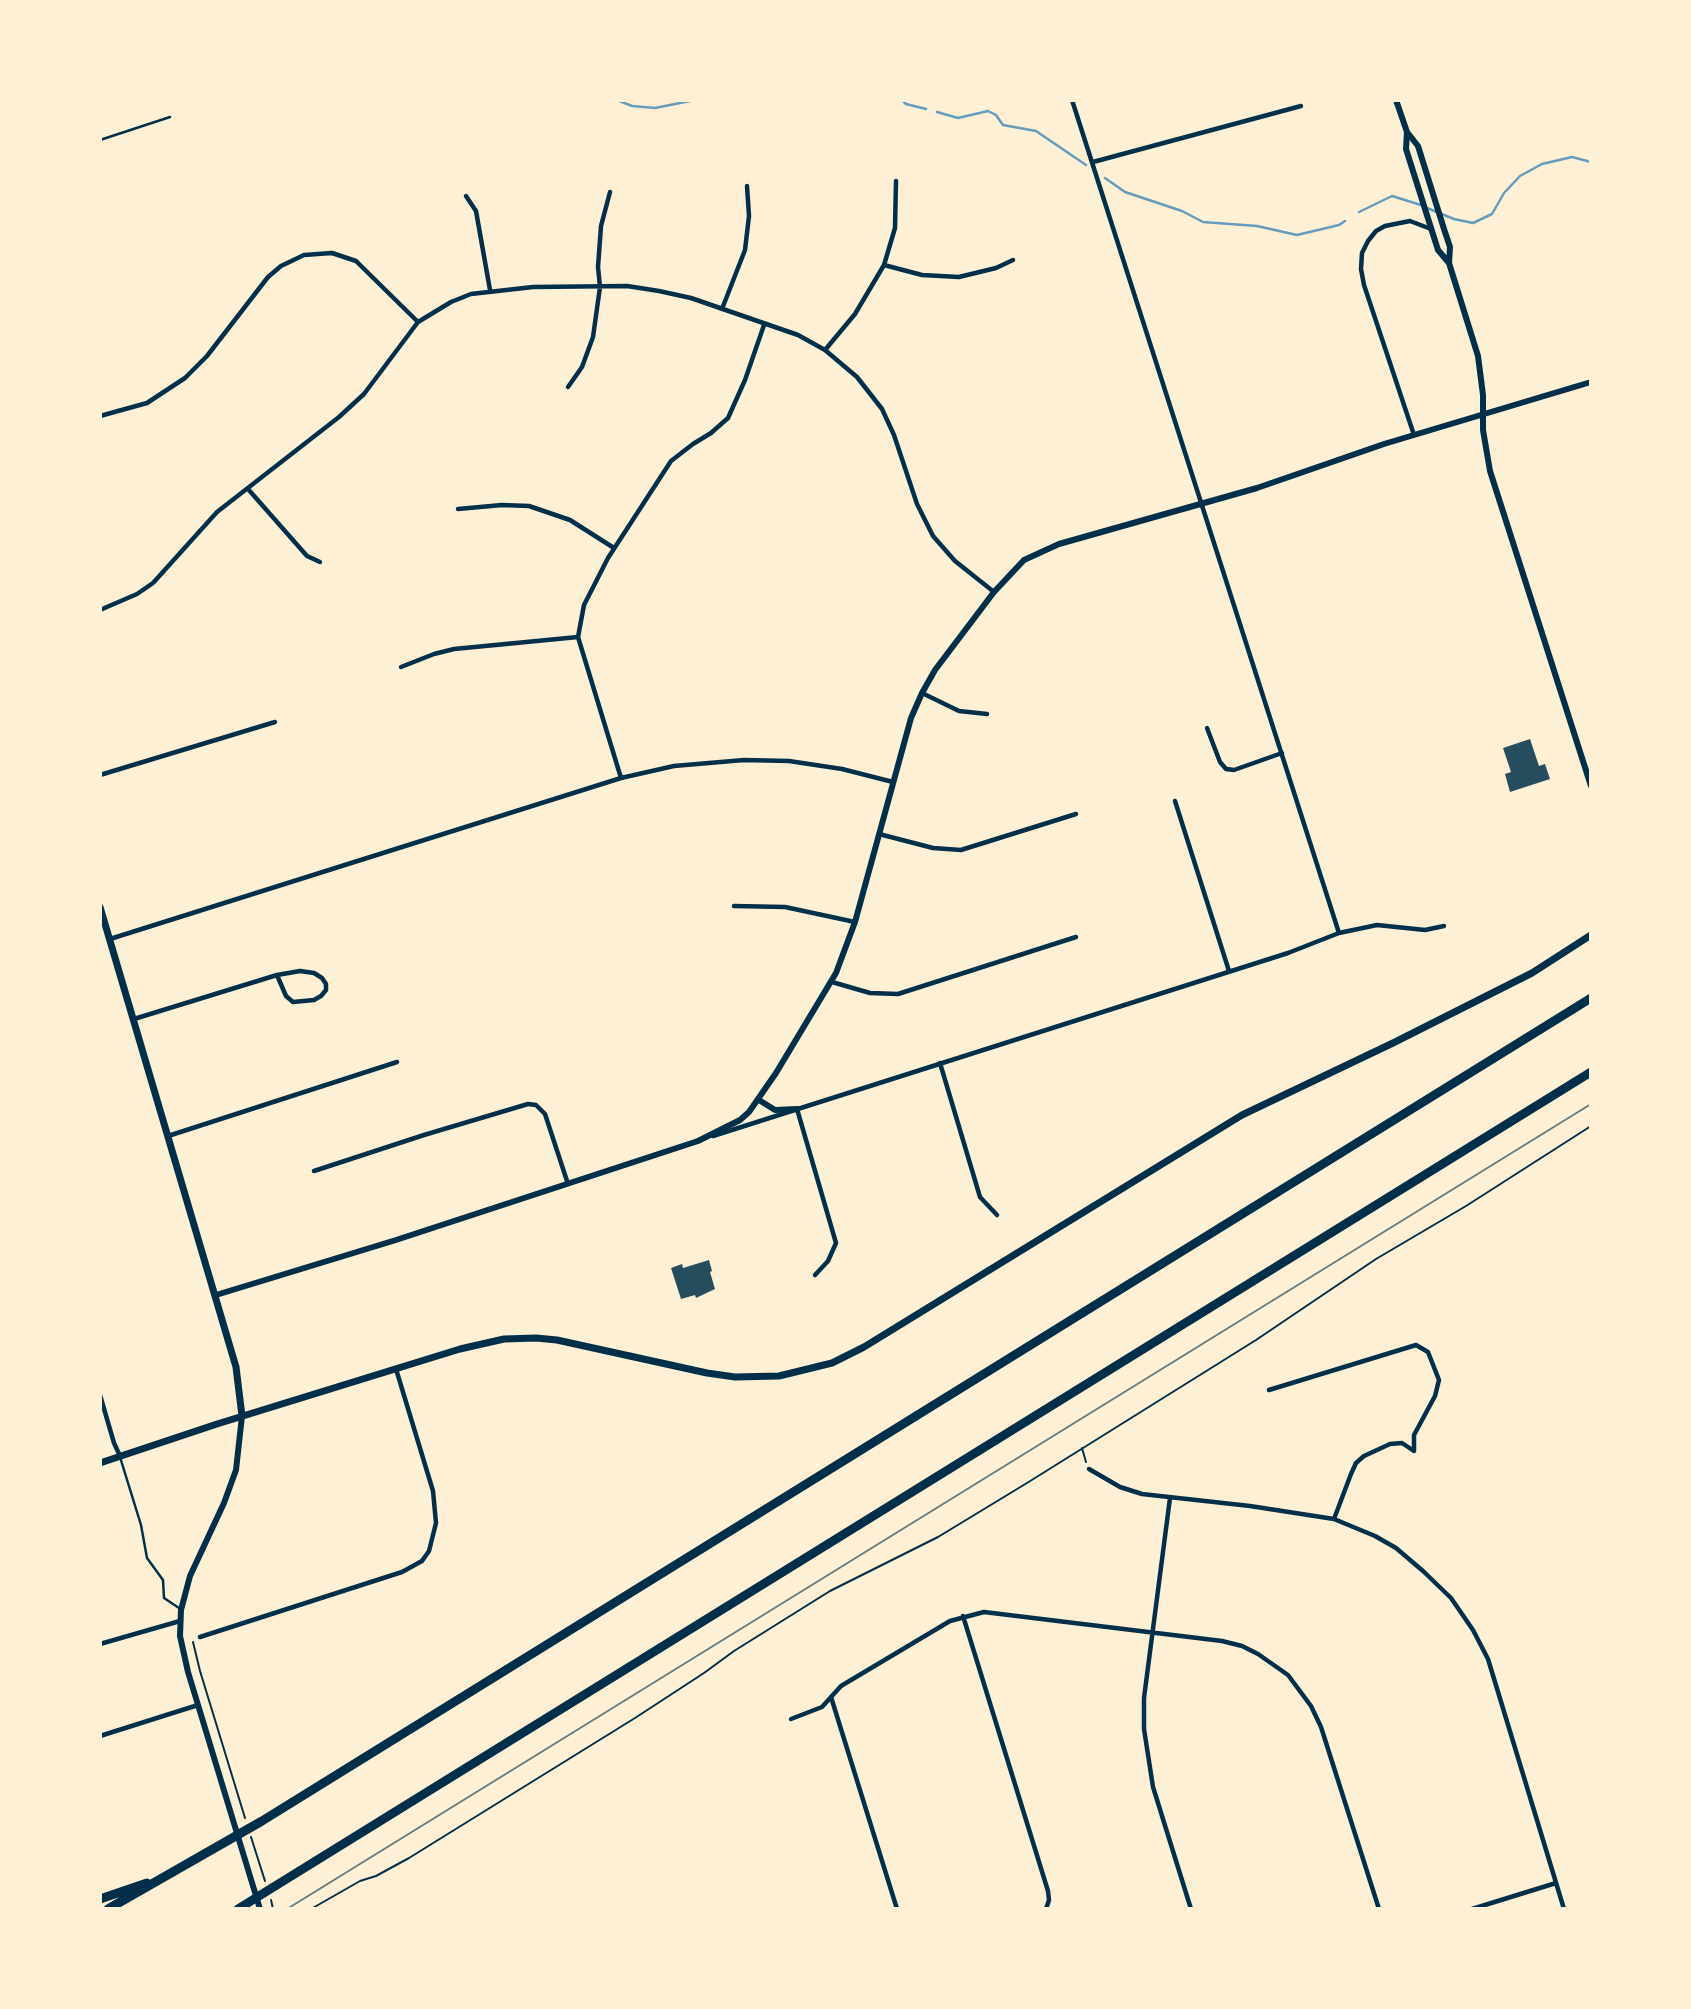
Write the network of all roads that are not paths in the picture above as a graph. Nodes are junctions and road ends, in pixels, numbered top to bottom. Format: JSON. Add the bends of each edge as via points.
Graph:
{"nodes":[{"id":1,"x":1072,"y":100,"type":"edge"},
{"id":2,"x":1396,"y":100,"type":"edge"},
{"id":3,"x":1301,"y":106,"type":"dead end"},
{"id":4,"x":170,"y":117,"type":"dead end"},
{"id":5,"x":1407,"y":132,"type":"junction"},
{"id":6,"x":100,"y":140,"type":"edge"},
{"id":7,"x":1093,"y":162,"type":"junction"},
{"id":8,"x":896,"y":181,"type":"dead end"},
{"id":9,"x":747,"y":186,"type":"dead end"},
{"id":10,"x":610,"y":192,"type":"dead end"},
{"id":11,"x":466,"y":197,"type":"dead end"},
{"id":12,"x":1432,"y":230,"type":"junction"},
{"id":13,"x":1013,"y":260,"type":"dead end"},
{"id":14,"x":1448,"y":263,"type":"junction"},
{"id":15,"x":884,"y":265,"type":"junction"},
{"id":16,"x":600,"y":288,"type":"junction"},
{"id":17,"x":490,"y":290,"type":"junction"},
{"id":18,"x":722,"y":309,"type":"junction"},
{"id":19,"x":418,"y":323,"type":"junction"},
{"id":20,"x":764,"y":325,"type":"junction"},
{"id":21,"x":825,"y":350,"type":"junction"},
{"id":22,"x":1591,"y":382,"type":"edge"},
{"id":23,"x":568,"y":387,"type":"dead end"},
{"id":24,"x":1483,"y":414,"type":"junction"},
{"id":25,"x":100,"y":416,"type":"edge"},
{"id":26,"x":1414,"y":435,"type":"junction"},
{"id":27,"x":248,"y":489,"type":"junction"},
{"id":28,"x":1202,"y":504,"type":"junction"},
{"id":29,"x":457,"y":509,"type":"dead end"},
{"id":30,"x":614,"y":548,"type":"junction"},
{"id":31,"x":320,"y":562,"type":"dead end"},
{"id":32,"x":994,"y":592,"type":"junction"},
{"id":33,"x":100,"y":610,"type":"edge"},
{"id":34,"x":578,"y":638,"type":"junction"},
{"id":35,"x":401,"y":667,"type":"dead end"},
{"id":36,"x":922,"y":693,"type":"junction"},
{"id":37,"x":987,"y":714,"type":"dead end"},
{"id":38,"x":275,"y":722,"type":"dead end"},
{"id":39,"x":1207,"y":727,"type":"dead end"},
{"id":40,"x":1282,"y":753,"type":"junction"},
{"id":41,"x":100,"y":775,"type":"edge"},
{"id":42,"x":621,"y":778,"type":"junction"},
{"id":43,"x":893,"y":782,"type":"junction"},
{"id":44,"x":1591,"y":786,"type":"edge"},
{"id":45,"x":1175,"y":800,"type":"dead end"},
{"id":46,"x":1076,"y":814,"type":"dead end"},
{"id":47,"x":879,"y":834,"type":"junction"},
{"id":48,"x":734,"y":906,"type":"dead end"},
{"id":49,"x":100,"y":907,"type":"edge"},
{"id":50,"x":855,"y":922,"type":"junction"},
{"id":51,"x":1444,"y":926,"type":"dead end"},
{"id":52,"x":1339,"y":933,"type":"junction"},
{"id":53,"x":1591,"y":935,"type":"edge"},
{"id":54,"x":1076,"y":937,"type":"dead end"},
{"id":55,"x":109,"y":939,"type":"junction"},
{"id":56,"x":1229,"y":971,"type":"junction"},
{"id":57,"x":277,"y":975,"type":"junction"},
{"id":58,"x":832,"y":982,"type":"junction"},
{"id":59,"x":1591,"y":998,"type":"edge"},
{"id":60,"x":134,"y":1019,"type":"junction"},
{"id":61,"x":397,"y":1062,"type":"dead end"},
{"id":62,"x":940,"y":1063,"type":"junction"},
{"id":63,"x":1591,"y":1072,"type":"edge"},
{"id":64,"x":758,"y":1100,"type":"junction"},
{"id":65,"x":797,"y":1109,"type":"junction"},
{"id":66,"x":168,"y":1136,"type":"junction"},
{"id":67,"x":713,"y":1136,"type":"junction"},
{"id":68,"x":314,"y":1171,"type":"dead end"},
{"id":69,"x":568,"y":1184,"type":"junction"},
{"id":70,"x":997,"y":1215,"type":"dead end"},
{"id":71,"x":815,"y":1275,"type":"dead end"},
{"id":72,"x":216,"y":1295,"type":"junction"},
{"id":73,"x":396,"y":1369,"type":"junction"},
{"id":74,"x":1269,"y":1390,"type":"dead end"},
{"id":75,"x":100,"y":1395,"type":"edge"},
{"id":76,"x":242,"y":1416,"type":"junction"},
{"id":77,"x":120,"y":1456,"type":"junction"},
{"id":78,"x":100,"y":1463,"type":"edge"},
{"id":79,"x":1089,"y":1469,"type":"road end"},
{"id":80,"x":1170,"y":1498,"type":"junction"},
{"id":81,"x":1334,"y":1519,"type":"junction"},
{"id":82,"x":181,"y":1610,"type":"junction"},
{"id":83,"x":963,"y":1616,"type":"junction"},
{"id":84,"x":180,"y":1621,"type":"junction"},
{"id":85,"x":1153,"y":1632,"type":"junction"},
{"id":86,"x":200,"y":1637,"type":"dead end"},
{"id":87,"x":100,"y":1644,"type":"edge"},
{"id":88,"x":831,"y":1697,"type":"junction"},
{"id":89,"x":198,"y":1705,"type":"junction"},
{"id":90,"x":791,"y":1719,"type":"dead end"},
{"id":91,"x":100,"y":1736,"type":"edge"},
{"id":92,"x":165,"y":1878,"type":"junction"},
{"id":93,"x":1556,"y":1883,"type":"junction"},
{"id":94,"x":100,"y":1899,"type":"edge"},
{"id":95,"x":1488,"y":1907,"type":"edge"},
{"id":96,"x":1047,"y":1908,"type":"edge"},
{"id":97,"x":108,"y":1909,"type":"edge"},
{"id":98,"x":238,"y":1909,"type":"edge"},
{"id":99,"x":260,"y":1909,"type":"edge"},
{"id":100,"x":897,"y":1909,"type":"edge"},
{"id":101,"x":1191,"y":1909,"type":"edge"},
{"id":102,"x":1379,"y":1909,"type":"edge"},
{"id":103,"x":1472,"y":1909,"type":"edge"},
{"id":104,"x":1564,"y":1909,"type":"edge"}],
"edges":[{"from":1,"to":7,"type":"street"},
{"from":2,"to":5,"type":"street"},
{"from":3,"to":7,"type":"street"},
{"from":4,"to":6,"type":"lane"},
{"from":5,"to":12,"type":"street","via":[[1406,149]]},
{"from":5,"to":14,"type":"street","via":[[1418,146],[1450,247]]},
{"from":7,"to":28,"type":"street"},
{"from":8,"to":15,"type":"street","via":[[895,228]]},
{"from":9,"to":18,"type":"street","via":[[744,250]]},
{"from":10,"to":16,"type":"street","via":[[598,251]]},
{"from":11,"to":17,"type":"street","via":[[476,211]]},
{"from":12,"to":14,"type":"street"},
{"from":12,"to":26,"type":"street","via":[[1410,221],[1396,222],[1376,231],[1362,253],[1361,269]]},
{"from":13,"to":15,"type":"street","via":[[960,277],[922,275]]},
{"from":14,"to":24,"type":"street","via":[[1478,356]]},
{"from":15,"to":21,"type":"street","via":[[855,314]]},
{"from":16,"to":17,"type":"street"},
{"from":16,"to":18,"type":"street","via":[[659,291]]},
{"from":16,"to":23,"type":"street","via":[[593,337],[582,367]]},
{"from":17,"to":19,"type":"street","via":[[451,302]]},
{"from":18,"to":20,"type":"street"},
{"from":19,"to":25,"type":"street","via":[[356,261],[332,253],[304,255],[268,277],[185,378],[147,403]]},
{"from":19,"to":27,"type":"street","via":[[364,394]]},
{"from":20,"to":21,"type":"street","via":[[798,335]]},
{"from":20,"to":30,"type":"street","via":[[728,418],[671,461]]},
{"from":21,"to":32,"type":"street","via":[[857,377],[884,412],[933,536],[954,561]]},
{"from":22,"to":24,"type":"street"},
{"from":24,"to":26,"type":"street"},
{"from":24,"to":44,"type":"street","via":[[1490,471]]},
{"from":26,"to":28,"type":"street"},
{"from":27,"to":31,"type":"street","via":[[307,556]]},
{"from":27,"to":33,"type":"street","via":[[217,512],[153,583]]},
{"from":28,"to":32,"type":"street","via":[[1040,551],[1020,563]]},
{"from":28,"to":40,"type":"street"},
{"from":29,"to":30,"type":"street","via":[[529,506],[570,520]]},
{"from":30,"to":34,"type":"street","via":[[587,597]]},
{"from":32,"to":36,"type":"street"},
{"from":34,"to":35,"type":"street","via":[[454,649]]},
{"from":34,"to":42,"type":"street"},
{"from":36,"to":37,"type":"street","via":[[959,711]]},
{"from":36,"to":43,"type":"street"},
{"from":38,"to":41,"type":"street"},
{"from":39,"to":40,"type":"street","via":[[1226,769]]},
{"from":40,"to":52,"type":"street"},
{"from":42,"to":43,"type":"street","via":[[674,766],[744,760],[818,765]]},
{"from":42,"to":55,"type":"street"},
{"from":43,"to":47,"type":"street"},
{"from":45,"to":56,"type":"street"},
{"from":46,"to":47,"type":"street","via":[[961,850]]},
{"from":47,"to":50,"type":"street"},
{"from":48,"to":50,"type":"street","via":[[785,907]]},
{"from":49,"to":55,"type":"main road"},
{"from":50,"to":58,"type":"street"},
{"from":51,"to":52,"type":"street","via":[[1425,930],[1377,925]]},
{"from":52,"to":56,"type":"street"},
{"from":53,"to":73,"type":"main road","via":[[1532,973],[1228,1122],[864,1348],[832,1363],[779,1376],[735,1377],[536,1338],[478,1344]]},
{"from":54,"to":58,"type":"street","via":[[898,993],[870,993]]},
{"from":55,"to":60,"type":"main road"},
{"from":56,"to":62,"type":"street"},
{"from":57,"to":57,"type":"street","via":[[314,973],[322,978],[326,990],[314,1000],[293,1002]]},
{"from":57,"to":60,"type":"street"},
{"from":58,"to":64,"type":"street"},
{"from":59,"to":92,"type":"highway"},
{"from":60,"to":66,"type":"main road"},
{"from":61,"to":66,"type":"street"},
{"from":62,"to":65,"type":"street"},
{"from":62,"to":70,"type":"street","via":[[981,1197]]},
{"from":63,"to":98,"type":"highway"},
{"from":64,"to":65,"type":"street","via":[[775,1110]]},
{"from":64,"to":67,"type":"street","via":[[740,1120]]},
{"from":65,"to":67,"type":"street"},
{"from":65,"to":71,"type":"street","via":[[836,1242]]},
{"from":66,"to":72,"type":"main road"},
{"from":67,"to":69,"type":"street"},
{"from":68,"to":69,"type":"street","via":[[528,1104],[545,1114]]},
{"from":69,"to":72,"type":"street"},
{"from":72,"to":76,"type":"main road","via":[[236,1367]]},
{"from":73,"to":76,"type":"main road"},
{"from":73,"to":86,"type":"street","via":[[433,1491],[436,1523],[429,1552],[402,1573]]},
{"from":74,"to":81,"type":"street","via":[[1416,1345],[1428,1352],[1438,1380],[1435,1396],[1414,1435],[1414,1451],[1402,1443],[1390,1444],[1364,1456],[1356,1463]]},
{"from":75,"to":77,"type":"street"},
{"from":76,"to":77,"type":"main road"},
{"from":76,"to":82,"type":"street","via":[[235,1474],[190,1576]]},
{"from":77,"to":78,"type":"main road"},
{"from":77,"to":82,"type":"lane","via":[[147,1559],[163,1580],[164,1598]]},
{"from":79,"to":80,"type":"street","via":[[1120,1487]]},
{"from":80,"to":81,"type":"street"},
{"from":80,"to":85,"type":"street"},
{"from":81,"to":93,"type":"street","via":[[1396,1548],[1451,1598],[1473,1629],[1488,1658]]},
{"from":82,"to":84,"type":"street"},
{"from":83,"to":85,"type":"street","via":[[984,1612]]},
{"from":83,"to":88,"type":"street","via":[[841,1686]]},
{"from":83,"to":96,"type":"street","via":[[1048,1891]]},
{"from":84,"to":87,"type":"street"},
{"from":84,"to":89,"type":"street","via":[[181,1643]]},
{"from":85,"to":101,"type":"street","via":[[1144,1698],[1146,1757]]},
{"from":85,"to":102,"type":"street","via":[[1242,1646],[1274,1664],[1300,1689],[1321,1727]]},
{"from":88,"to":90,"type":"street","via":[[822,1707]]},
{"from":88,"to":100,"type":"street"},
{"from":89,"to":91,"type":"street"},
{"from":89,"to":99,"type":"street"},
{"from":92,"to":94,"type":"highway"},
{"from":92,"to":97,"type":"highway"},
{"from":93,"to":95,"type":"street"},
{"from":93,"to":104,"type":"street"},
{"from":95,"to":103,"type":"street"}]}
